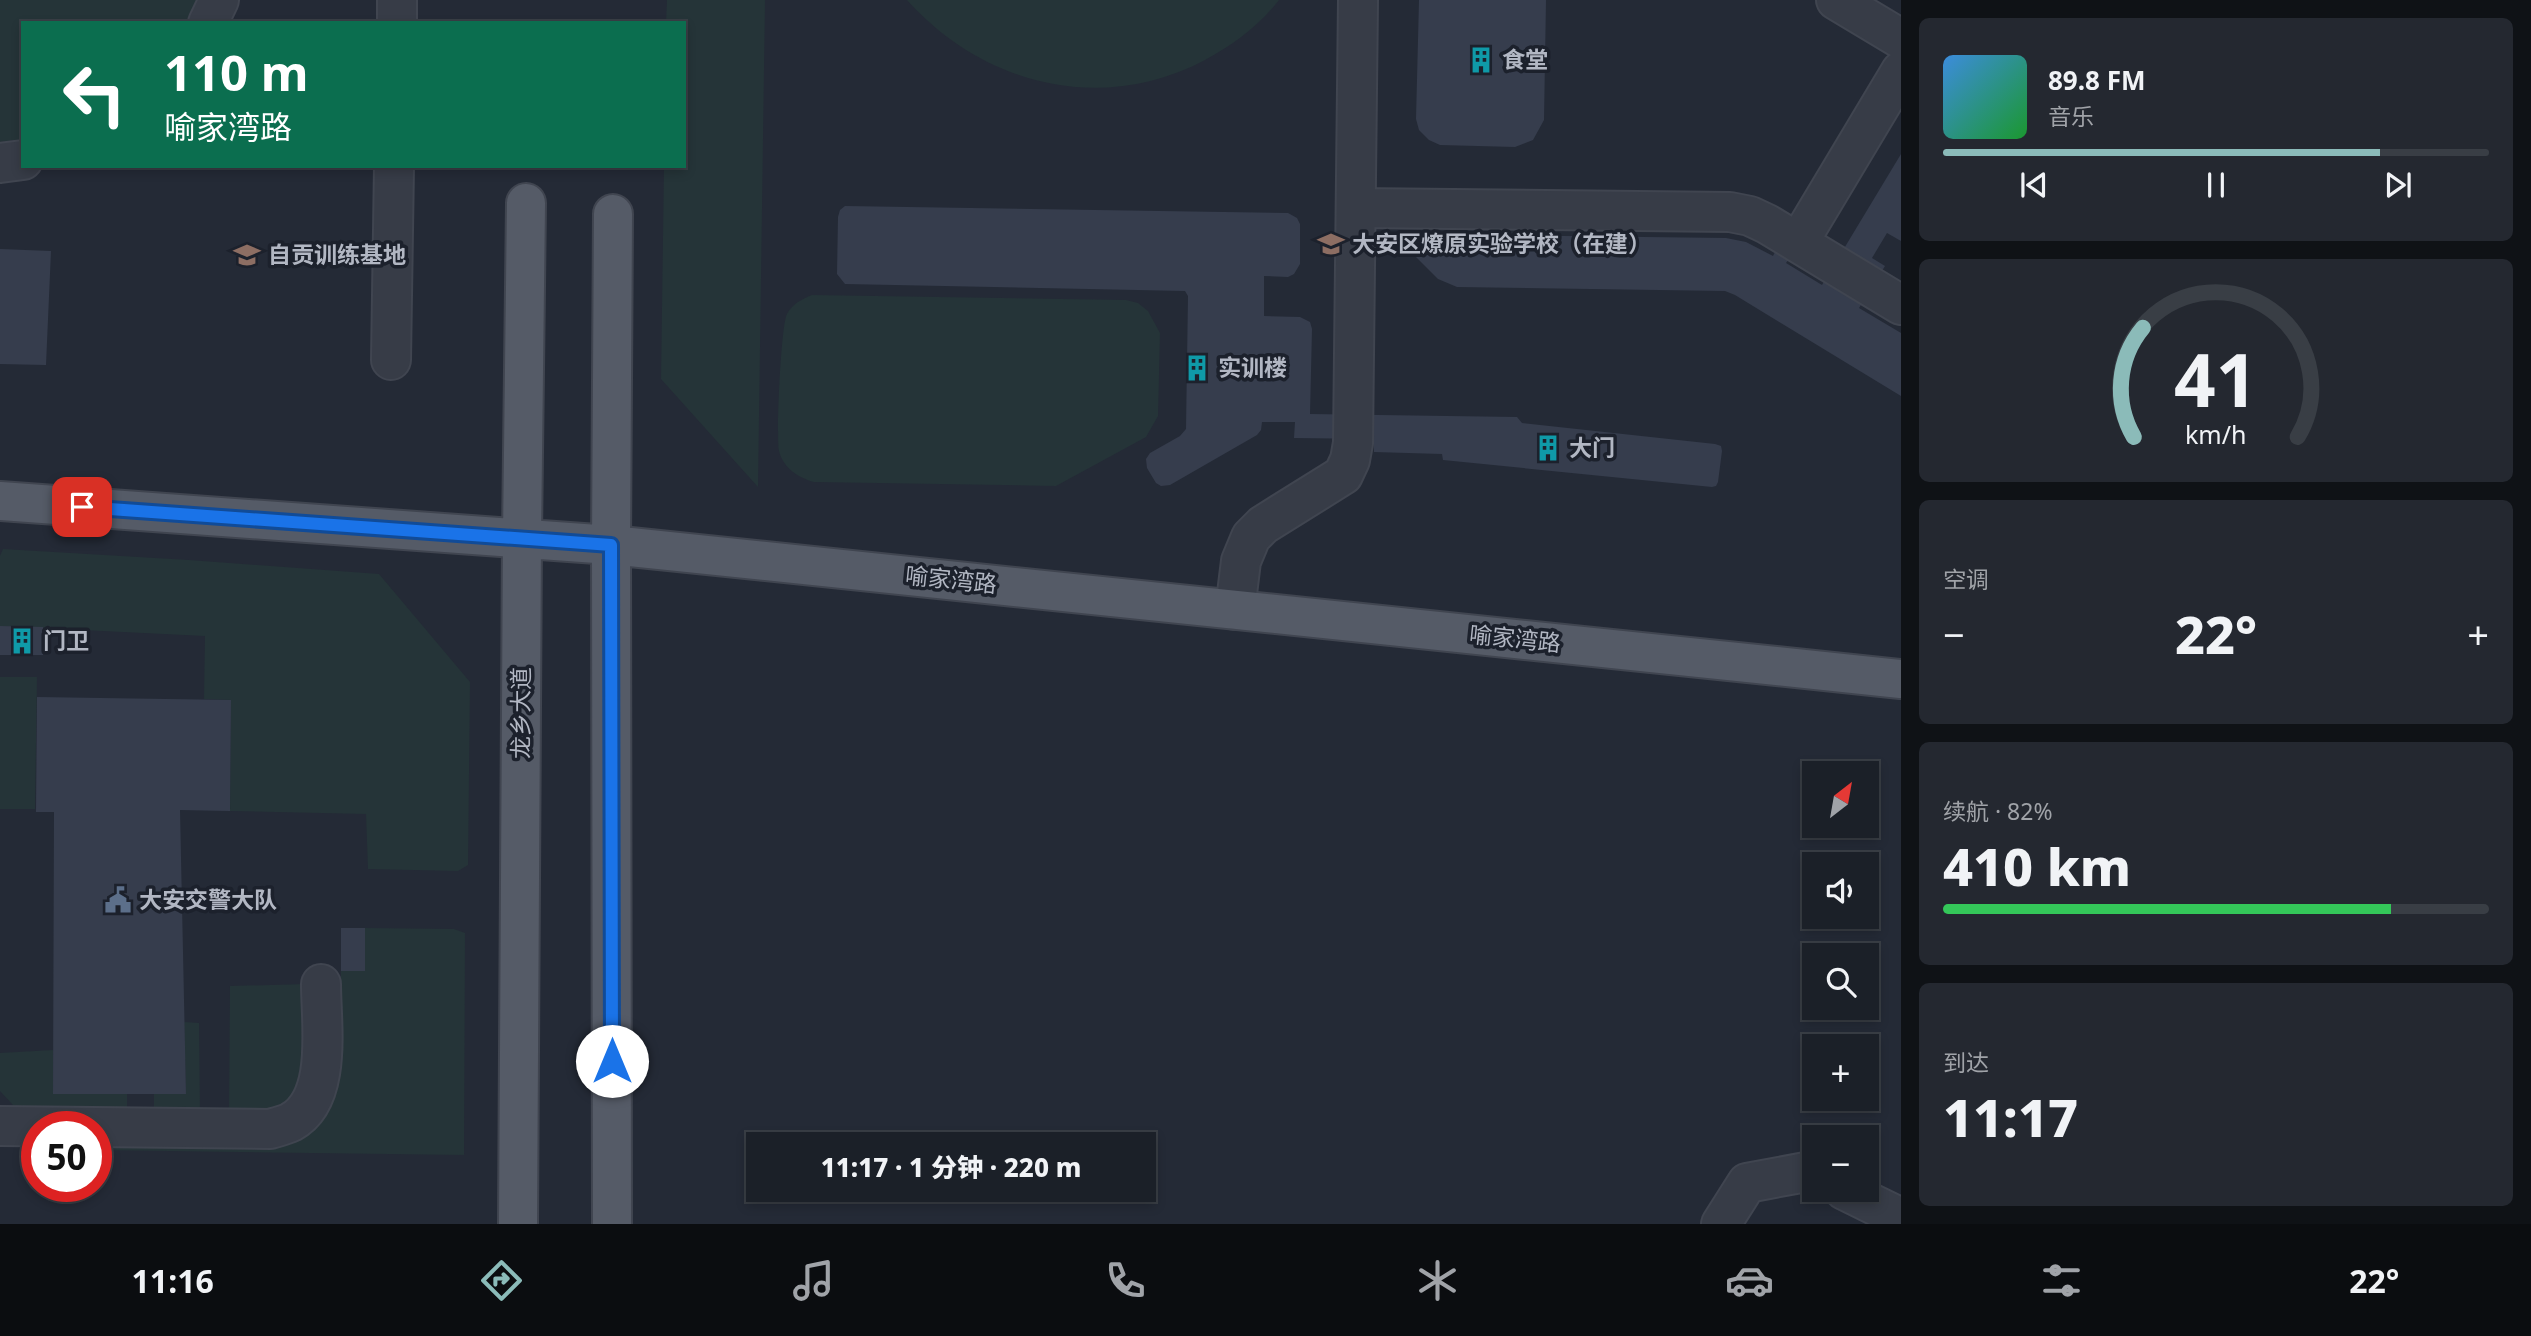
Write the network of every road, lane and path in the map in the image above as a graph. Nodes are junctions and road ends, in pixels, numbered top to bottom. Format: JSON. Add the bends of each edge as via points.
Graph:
{"nodes":[{"id":1,"x":219,"y":0,"type":"edge"},
{"id":2,"x":397,"y":0,"type":"edge"},
{"id":3,"x":1358,"y":0,"type":"edge"},
{"id":4,"x":1836,"y":0,"type":"edge"},
{"id":5,"x":209,"y":21,"type":"edge"},
{"id":6,"x":397,"y":21,"type":"edge"},
{"id":7,"x":1901,"y":39,"type":"edge"},
{"id":8,"x":1901,"y":72,"type":"edge"},
{"id":9,"x":21,"y":160,"type":"edge"},
{"id":10,"x":0,"y":163,"type":"edge"},
{"id":11,"x":394,"y":168,"type":"edge"},
{"id":12,"x":526,"y":203,"type":"dead end"},
{"id":13,"x":1356,"y":208,"type":"junction"},
{"id":14,"x":613,"y":214,"type":"dead end"},
{"id":15,"x":1798,"y":243,"type":"junction"},
{"id":16,"x":1901,"y":304,"type":"edge"},
{"id":17,"x":391,"y":360,"type":"dead end"},
{"id":18,"x":0,"y":501,"type":"edge"},
{"id":19,"x":522,"y":537,"type":"junction"},
{"id":20,"x":611,"y":545,"type":"junction"},
{"id":21,"x":1235,"y":610,"type":"junction"},
{"id":22,"x":1901,"y":679,"type":"edge"},
{"id":23,"x":321,"y":984,"type":"dead end"},
{"id":24,"x":0,"y":1126,"type":"edge"},
{"id":25,"x":1802,"y":1173,"type":"edge"},
{"id":26,"x":1868,"y":1202,"type":"edge"},
{"id":27,"x":1901,"y":1218,"type":"edge"},
{"id":28,"x":518,"y":1224,"type":"edge"},
{"id":29,"x":612,"y":1224,"type":"edge"},
{"id":30,"x":1721,"y":1224,"type":"edge"}],
"edges":[{"from":1,"to":5,"type":"lane"},
{"from":2,"to":6,"type":"lane"},
{"from":3,"to":13,"type":"lane"},
{"from":4,"to":7,"type":"lane"},
{"from":8,"to":15,"type":"lane"},
{"from":9,"to":10,"type":"lane"},
{"from":11,"to":17,"type":"lane"},
{"from":12,"to":19,"type":"main road","name":"龙乡大道"},
{"from":13,"to":15,"type":"lane","via":[[1730,212],[1750,216]]},
{"from":13,"to":21,"type":"lane","via":[[1350,460],[1343,475],[1328,487],[1263,525],[1251,537],[1241,561]]},
{"from":14,"to":20,"type":"main road"},
{"from":15,"to":16,"type":"lane"},
{"from":18,"to":19,"type":"main road","name":"喻家湾路"},
{"from":19,"to":20,"type":"main road","name":"喻家湾路"},
{"from":19,"to":28,"type":"main road","name":"龙乡大道"},
{"from":20,"to":21,"type":"main road","name":"喻家湾路"},
{"from":20,"to":29,"type":"main road"},
{"from":21,"to":22,"type":"main road","name":"喻家湾路"},
{"from":23,"to":24,"type":"lane","via":[[321,1073],[307,1108],[291,1122],[270,1129]]},
{"from":25,"to":30,"type":"lane","via":[[1747,1183]]},
{"from":26,"to":27,"type":"lane"}]}
